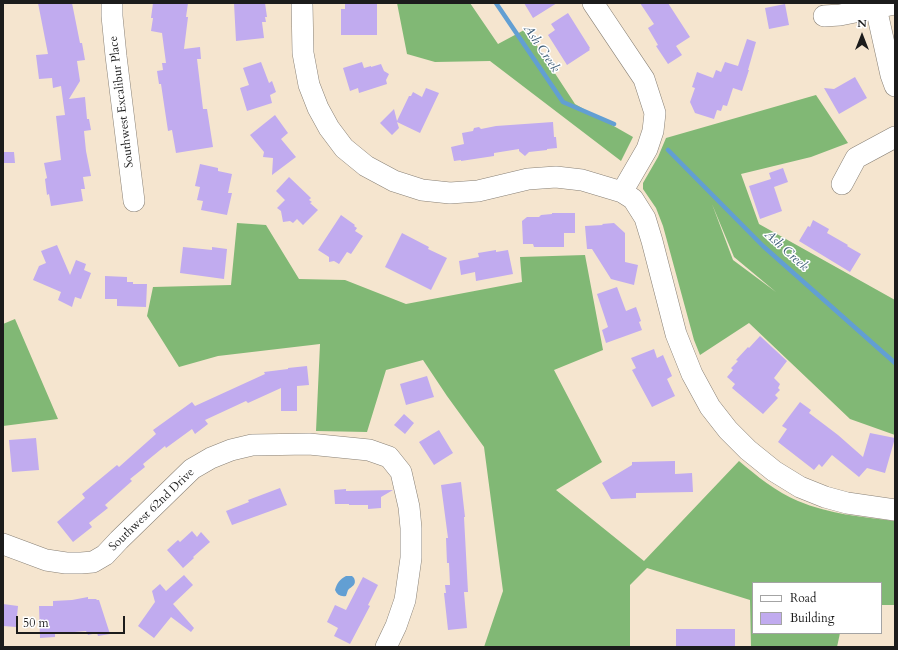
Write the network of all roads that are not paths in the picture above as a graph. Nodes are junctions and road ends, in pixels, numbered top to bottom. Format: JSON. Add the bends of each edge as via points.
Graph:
{"nodes":[{"id":1,"x":112,"y":3,"type":"edge"},
{"id":2,"x":302,"y":3,"type":"edge"},
{"id":3,"x":593,"y":3,"type":"edge"},
{"id":4,"x":882,"y":5,"type":"edge"},
{"id":5,"x":824,"y":16,"type":"dead end"},
{"id":6,"x":895,"y":86,"type":"edge"},
{"id":7,"x":895,"y":137,"type":"edge"},
{"id":8,"x":842,"y":184,"type":"dead end"},
{"id":9,"x":622,"y":192,"type":"junction"},
{"id":10,"x":134,"y":200,"type":"dead end"},
{"id":11,"x":895,"y":510,"type":"edge"},
{"id":12,"x":3,"y":544,"type":"edge"},
{"id":13,"x":386,"y":647,"type":"edge"}],
"edges":[{"from":1,"to":10,"type":"street","name":"Southwest Excalibur Place"},
{"from":2,"to":9,"type":"street","via":[[304,53],[309,85],[318,108],[344,148],[366,166],[394,181],[422,190],[450,194],[478,191],[528,179],[556,177],[582,180]]},
{"from":3,"to":9,"type":"street","via":[[644,78],[655,113],[653,131],[647,148]]},
{"from":4,"to":5,"type":"street"},
{"from":4,"to":6,"type":"street","via":[[891,75]]},
{"from":7,"to":8,"type":"street","via":[[856,158]]},
{"from":9,"to":11,"type":"street","via":[[633,199],[645,218],[676,334],[692,374],[710,407],[728,430],[774,471],[800,487],[847,503]]},
{"from":12,"to":13,"type":"street","name":"Southwest 62nd Drive","via":[[46,560],[66,563],[93,562],[105,555],[192,469],[211,458],[252,445],[309,444],[369,450],[389,457],[402,472],[410,507],[411,558],[405,600]]}]}
